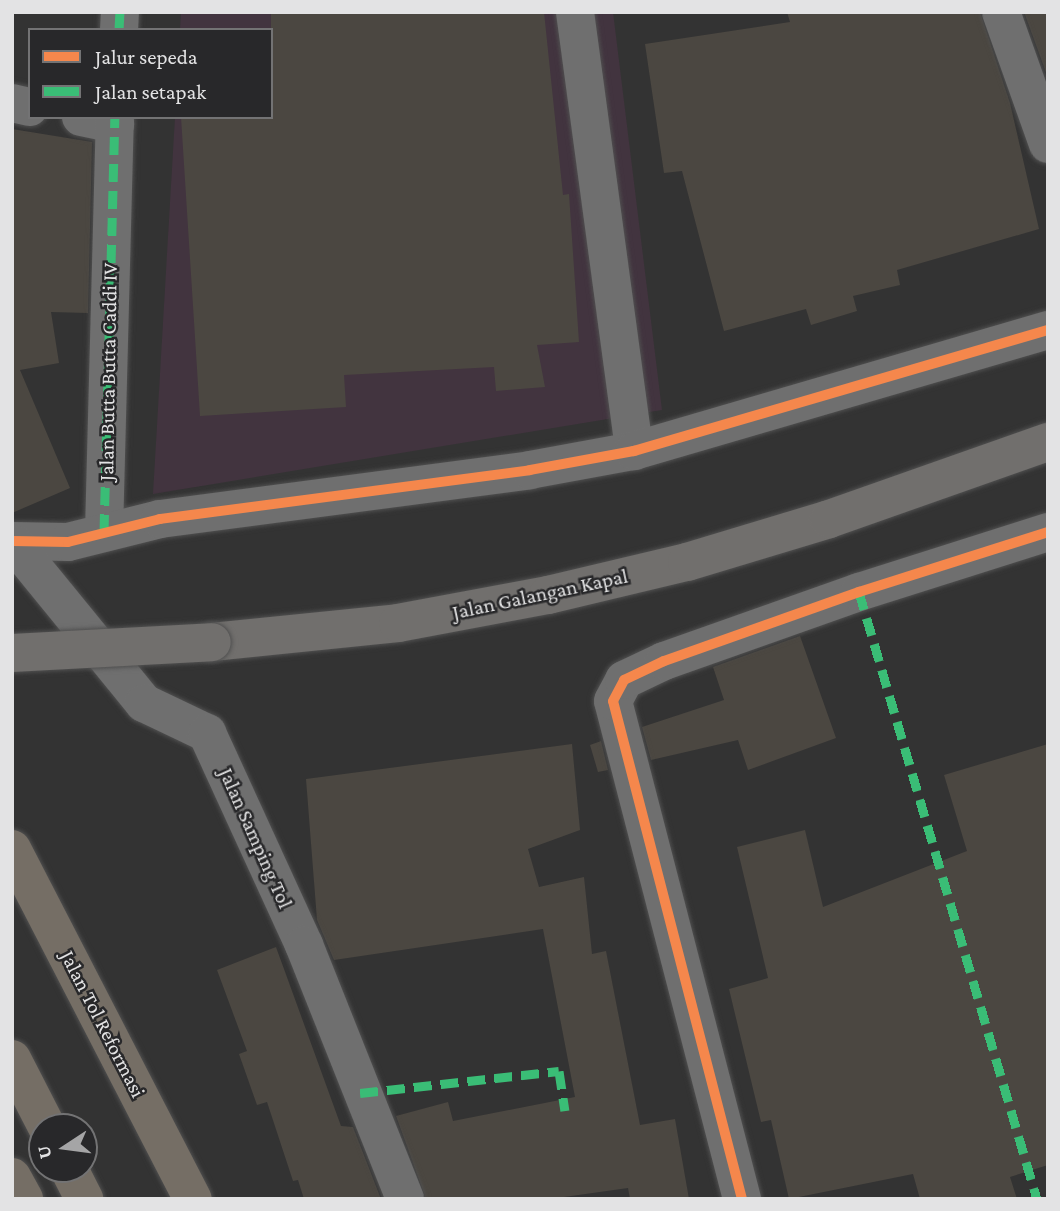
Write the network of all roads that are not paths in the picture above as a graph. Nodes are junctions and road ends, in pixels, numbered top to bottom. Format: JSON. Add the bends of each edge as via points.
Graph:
{"nodes":[{"id":1,"x":575,"y":12,"type":"edge"},
{"id":2,"x":1001,"y":12,"type":"edge"},
{"id":3,"x":104,"y":120,"type":"edge"},
{"id":4,"x":1048,"y":144,"type":"edge"},
{"id":5,"x":1048,"y":330,"type":"edge"},
{"id":6,"x":1048,"y":442,"type":"edge"},
{"id":7,"x":634,"y":451,"type":"junction"},
{"id":8,"x":104,"y":532,"type":"junction"},
{"id":9,"x":1048,"y":533,"type":"edge"},
{"id":10,"x":13,"y":543,"type":"edge"},
{"id":11,"x":12,"y":653,"type":"edge"},
{"id":12,"x":12,"y":849,"type":"edge"},
{"id":13,"x":12,"y":1059,"type":"edge"},
{"id":14,"x":40,"y":1113,"type":"edge"},
{"id":15,"x":12,"y":1177,"type":"edge"},
{"id":16,"x":76,"y":1183,"type":"edge"},
{"id":17,"x":24,"y":1199,"type":"edge"},
{"id":18,"x":84,"y":1199,"type":"edge"},
{"id":19,"x":193,"y":1199,"type":"edge"},
{"id":20,"x":405,"y":1199,"type":"edge"},
{"id":21,"x":742,"y":1199,"type":"edge"}],
"edges":[{"from":1,"to":7,"type":"street"},
{"from":2,"to":4,"type":"street"},
{"from":3,"to":8,"type":"street","name":"Jalan Butta Butta Caddi IV"},
{"from":5,"to":7,"type":"street"},
{"from":6,"to":11,"type":"main road","name":"Jalan Galangan Kapal","bridge":true,"via":[[829,519],[687,562],[548,596],[398,623],[212,642]]},
{"from":7,"to":8,"type":"street","via":[[530,470],[238,507]]},
{"from":8,"to":10,"type":"street","via":[[68,542]]},
{"from":9,"to":21,"type":"street","via":[[859,592],[664,661],[624,680],[613,701]]},
{"from":10,"to":20,"type":"street","name":"Jalan Samping Tol","via":[[144,703],[207,733],[304,945]]},
{"from":12,"to":19,"type":"highway","name":"Jalan Tol Reformasi"},
{"from":13,"to":14,"type":"highway"},
{"from":15,"to":17,"type":"highway"},
{"from":16,"to":18,"type":"highway"}]}
